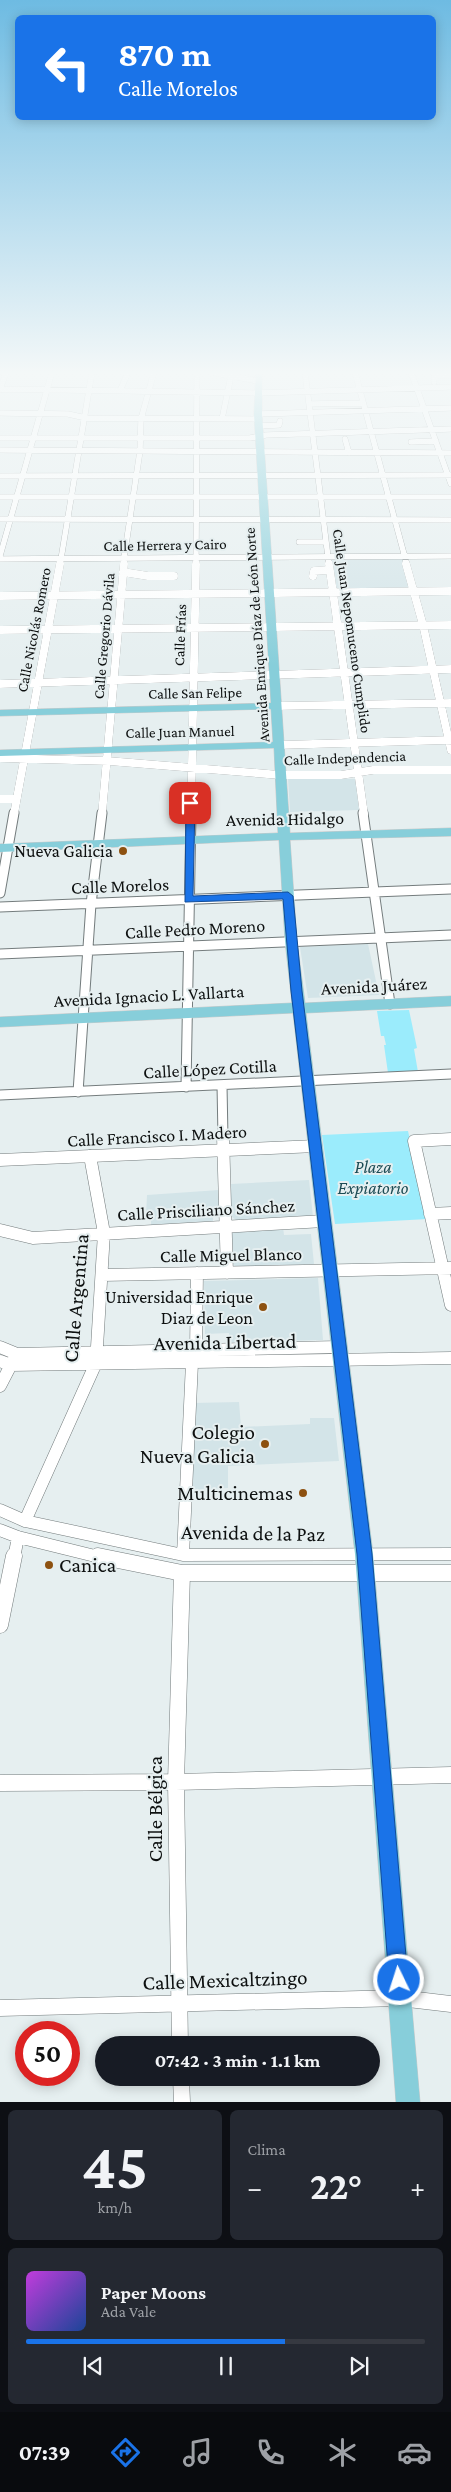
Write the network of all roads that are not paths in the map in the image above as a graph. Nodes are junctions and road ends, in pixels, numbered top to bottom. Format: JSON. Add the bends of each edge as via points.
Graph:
{"nodes":[{"id":1,"x":23,"y":470,"type":"edge"},
{"id":2,"x":77,"y":470,"type":"edge"},
{"id":3,"x":137,"y":470,"type":"edge"},
{"id":4,"x":198,"y":470,"type":"edge"},
{"id":5,"x":262,"y":470,"type":"edge"},
{"id":6,"x":317,"y":470,"type":"edge"},
{"id":7,"x":381,"y":470,"type":"edge"},
{"id":8,"x":383,"y":475,"type":"junction"},
{"id":9,"x":450,"y":475,"type":"edge"},
{"id":10,"x":0,"y":476,"type":"edge"},
{"id":11,"x":21,"y":476,"type":"junction"},
{"id":12,"x":76,"y":476,"type":"junction"},
{"id":13,"x":136,"y":476,"type":"junction"},
{"id":14,"x":198,"y":476,"type":"junction"},
{"id":15,"x":262,"y":476,"type":"junction"},
{"id":16,"x":318,"y":476,"type":"junction"},
{"id":17,"x":451,"y":484,"type":"edge"},
{"id":18,"x":0,"y":497,"type":"edge"},
{"id":19,"x":15,"y":497,"type":"junction"},
{"id":20,"x":73,"y":497,"type":"junction"},
{"id":21,"x":134,"y":497,"type":"junction"},
{"id":22,"x":198,"y":497,"type":"junction"},
{"id":23,"x":321,"y":497,"type":"junction"},
{"id":24,"x":389,"y":497,"type":"junction"},
{"id":25,"x":451,"y":497,"type":"edge"},
{"id":26,"x":263,"y":498,"type":"junction"},
{"id":27,"x":0,"y":518,"type":"edge"},
{"id":28,"x":9,"y":518,"type":"junction"},
{"id":29,"x":69,"y":519,"type":"junction"},
{"id":30,"x":130,"y":519,"type":"junction"},
{"id":31,"x":197,"y":519,"type":"junction"},
{"id":32,"x":264,"y":519,"type":"junction"},
{"id":33,"x":323,"y":519,"type":"junction"},
{"id":34,"x":395,"y":520,"type":"junction"},
{"id":35,"x":451,"y":520,"type":"edge"},
{"id":36,"x":299,"y":542,"type":"dead end"},
{"id":37,"x":326,"y":542,"type":"junction"},
{"id":38,"x":267,"y":556,"type":"junction"},
{"id":39,"x":328,"y":556,"type":"junction"},
{"id":40,"x":451,"y":556,"type":"edge"},
{"id":41,"x":0,"y":557,"type":"edge"},
{"id":42,"x":196,"y":557,"type":"junction"},
{"id":43,"x":405,"y":557,"type":"junction"},
{"id":44,"x":62,"y":558,"type":"junction"},
{"id":45,"x":124,"y":558,"type":"junction"},
{"id":46,"x":329,"y":570,"type":"junction"},
{"id":47,"x":123,"y":572,"type":"junction"},
{"id":48,"x":174,"y":576,"type":"dead end"},
{"id":49,"x":313,"y":576,"type":"dead end"},
{"id":50,"x":414,"y":591,"type":"junction"},
{"id":51,"x":451,"y":591,"type":"edge"},
{"id":52,"x":332,"y":592,"type":"junction"},
{"id":53,"x":269,"y":593,"type":"junction"},
{"id":54,"x":195,"y":594,"type":"junction"},
{"id":55,"x":121,"y":595,"type":"junction"},
{"id":56,"x":0,"y":596,"type":"edge"},
{"id":57,"x":55,"y":596,"type":"junction"},
{"id":58,"x":451,"y":624,"type":"edge"},
{"id":59,"x":423,"y":625,"type":"junction"},
{"id":60,"x":337,"y":626,"type":"junction"},
{"id":61,"x":272,"y":627,"type":"junction"},
{"id":62,"x":194,"y":628,"type":"junction"},
{"id":63,"x":47,"y":629,"type":"junction"},
{"id":64,"x":118,"y":629,"type":"junction"},
{"id":65,"x":0,"y":630,"type":"edge"},
{"id":66,"x":451,"y":669,"type":"edge"},
{"id":67,"x":433,"y":670,"type":"junction"},
{"id":68,"x":344,"y":672,"type":"junction"},
{"id":69,"x":274,"y":675,"type":"junction"},
{"id":70,"x":193,"y":678,"type":"junction"},
{"id":71,"x":114,"y":680,"type":"junction"},
{"id":72,"x":37,"y":683,"type":"junction"},
{"id":73,"x":0,"y":684,"type":"edge"},
{"id":74,"x":451,"y":702,"type":"edge"},
{"id":75,"x":440,"y":703,"type":"junction"},
{"id":76,"x":348,"y":705,"type":"junction"},
{"id":77,"x":277,"y":706,"type":"junction"},
{"id":78,"x":192,"y":708,"type":"junction"},
{"id":79,"x":112,"y":710,"type":"junction"},
{"id":80,"x":32,"y":712,"type":"junction"},
{"id":81,"x":0,"y":713,"type":"edge"},
{"id":82,"x":450,"y":740,"type":"edge"},
{"id":83,"x":353,"y":743,"type":"junction"},
{"id":84,"x":279,"y":745,"type":"junction"},
{"id":85,"x":191,"y":747,"type":"junction"},
{"id":86,"x":108,"y":749,"type":"junction"},
{"id":87,"x":451,"y":750,"type":"edge"},
{"id":88,"x":0,"y":753,"type":"edge"},
{"id":89,"x":24,"y":755,"type":"junction"},
{"id":90,"x":0,"y":758,"type":"edge"},
{"id":91,"x":108,"y":761,"type":"junction"},
{"id":92,"x":191,"y":768,"type":"junction"},
{"id":93,"x":451,"y":770,"type":"edge"},
{"id":94,"x":357,"y":773,"type":"junction"},
{"id":95,"x":280,"y":775,"type":"junction"},
{"id":96,"x":0,"y":799,"type":"edge"},
{"id":97,"x":16,"y":799,"type":"junction"},
{"id":98,"x":451,"y":832,"type":"edge"},
{"id":99,"x":366,"y":834,"type":"junction"},
{"id":100,"x":284,"y":836,"type":"junction"},
{"id":101,"x":190,"y":839,"type":"junction"},
{"id":102,"x":99,"y":844,"type":"junction"},
{"id":103,"x":4,"y":848,"type":"edge"},
{"id":104,"x":451,"y":889,"type":"edge"},
{"id":105,"x":374,"y":892,"type":"junction"},
{"id":106,"x":0,"y":893,"type":"edge"},
{"id":107,"x":288,"y":896,"type":"junction"},
{"id":108,"x":188,"y":900,"type":"junction"},
{"id":109,"x":91,"y":904,"type":"junction"},
{"id":110,"x":0,"y":907,"type":"edge"},
{"id":111,"x":451,"y":935,"type":"edge"},
{"id":112,"x":380,"y":938,"type":"junction"},
{"id":113,"x":291,"y":941,"type":"junction"},
{"id":114,"x":188,"y":946,"type":"junction"},
{"id":115,"x":88,"y":950,"type":"junction"},
{"id":116,"x":0,"y":954,"type":"edge"},
{"id":117,"x":451,"y":1002,"type":"edge"},
{"id":118,"x":390,"y":1004,"type":"junction"},
{"id":119,"x":299,"y":1008,"type":"junction"},
{"id":120,"x":186,"y":1014,"type":"junction"},
{"id":121,"x":83,"y":1018,"type":"junction"},
{"id":122,"x":0,"y":1022,"type":"edge"},
{"id":123,"x":451,"y":1074,"type":"edge"},
{"id":124,"x":309,"y":1081,"type":"junction"},
{"id":125,"x":222,"y":1085,"type":"junction"},
{"id":126,"x":186,"y":1087,"type":"junction"},
{"id":127,"x":78,"y":1092,"type":"junction"},
{"id":128,"x":0,"y":1095,"type":"edge"},
{"id":129,"x":451,"y":1139,"type":"edge"},
{"id":130,"x":316,"y":1146,"type":"junction"},
{"id":131,"x":225,"y":1150,"type":"junction"},
{"id":132,"x":90,"y":1156,"type":"junction"},
{"id":133,"x":0,"y":1160,"type":"edge"},
{"id":134,"x":451,"y":1213,"type":"edge"},
{"id":135,"x":430,"y":1214,"type":"junction"},
{"id":136,"x":324,"y":1221,"type":"junction"},
{"id":137,"x":228,"y":1225,"type":"junction"},
{"id":138,"x":104,"y":1232,"type":"junction"},
{"id":139,"x":1,"y":1233,"type":"edge"},
{"id":140,"x":447,"y":1268,"type":"edge"},
{"id":141,"x":330,"y":1271,"type":"junction"},
{"id":142,"x":197,"y":1273,"type":"junction"},
{"id":143,"x":228,"y":1273,"type":"junction"},
{"id":144,"x":102,"y":1275,"type":"junction"},
{"id":145,"x":451,"y":1305,"type":"edge"},
{"id":146,"x":0,"y":1347,"type":"edge"},
{"id":147,"x":196,"y":1350,"type":"junction"},
{"id":148,"x":340,"y":1354,"type":"junction"},
{"id":149,"x":97,"y":1358,"type":"junction"},
{"id":150,"x":451,"y":1358,"type":"edge"},
{"id":151,"x":10,"y":1360,"type":"edge"},
{"id":152,"x":192,"y":1364,"type":"junction"},
{"id":153,"x":0,"y":1386,"type":"edge"},
{"id":154,"x":0,"y":1510,"type":"edge"},
{"id":155,"x":25,"y":1520,"type":"junction"},
{"id":156,"x":0,"y":1530,"type":"edge"},
{"id":157,"x":18,"y":1537,"type":"junction"},
{"id":158,"x":451,"y":1554,"type":"edge"},
{"id":159,"x":183,"y":1555,"type":"junction"},
{"id":160,"x":365,"y":1564,"type":"junction"},
{"id":161,"x":451,"y":1573,"type":"edge"},
{"id":162,"x":182,"y":1574,"type":"junction"},
{"id":163,"x":0,"y":1625,"type":"edge"},
{"id":164,"x":451,"y":1775,"type":"edge"},
{"id":165,"x":383,"y":1777,"type":"junction"},
{"id":166,"x":0,"y":1782,"type":"edge"},
{"id":167,"x":176,"y":1782,"type":"junction"},
{"id":168,"x":400,"y":1998,"type":"junction"},
{"id":169,"x":180,"y":2004,"type":"junction"},
{"id":170,"x":451,"y":2004,"type":"edge"},
{"id":171,"x":0,"y":2008,"type":"edge"},
{"id":172,"x":180,"y":2036,"type":"edge"},
{"id":173,"x":181,"y":2086,"type":"edge"},
{"id":174,"x":182,"y":2102,"type":"edge"},
{"id":175,"x":408,"y":2102,"type":"edge"}],
"edges":[{"from":1,"to":11,"type":"street"},
{"from":2,"to":12,"type":"street","name":"Calle Nicolás Romero"},
{"from":3,"to":13,"type":"street","name":"Calle Gregorio Dávila"},
{"from":4,"to":14,"type":"street","name":"Calle Frías"},
{"from":5,"to":15,"type":"main road","name":"Avenida Enrique Díaz de León Norte"},
{"from":6,"to":16,"type":"street","name":"Calle Juan Nepomuceno Cumplido"},
{"from":7,"to":8,"type":"street"},
{"from":8,"to":9,"type":"street"},
{"from":8,"to":16,"type":"street"},
{"from":8,"to":24,"type":"street"},
{"from":9,"to":17,"type":"street"},
{"from":10,"to":11,"type":"street"},
{"from":11,"to":12,"type":"street"},
{"from":11,"to":19,"type":"street"},
{"from":12,"to":13,"type":"street"},
{"from":12,"to":20,"type":"street","name":"Calle Nicolás Romero"},
{"from":13,"to":14,"type":"street"},
{"from":13,"to":21,"type":"street","name":"Calle Gregorio Dávila"},
{"from":14,"to":15,"type":"street"},
{"from":14,"to":22,"type":"street","name":"Calle Frías"},
{"from":15,"to":16,"type":"street"},
{"from":15,"to":26,"type":"main road","name":"Avenida Enrique Díaz de León Norte"},
{"from":16,"to":23,"type":"street","name":"Calle Juan Nepomuceno Cumplido"},
{"from":18,"to":19,"type":"street"},
{"from":19,"to":20,"type":"street"},
{"from":19,"to":28,"type":"street"},
{"from":20,"to":21,"type":"street"},
{"from":20,"to":29,"type":"street","name":"Calle Nicolás Romero"},
{"from":21,"to":22,"type":"street"},
{"from":21,"to":30,"type":"street","name":"Calle Gregorio Dávila"},
{"from":22,"to":26,"type":"street"},
{"from":22,"to":31,"type":"street","name":"Calle Frías"},
{"from":23,"to":24,"type":"street"},
{"from":23,"to":26,"type":"street"},
{"from":23,"to":33,"type":"street","name":"Calle Juan Nepomuceno Cumplido"},
{"from":24,"to":25,"type":"street"},
{"from":24,"to":34,"type":"street"},
{"from":26,"to":32,"type":"main road","name":"Avenida Enrique Díaz de León Norte"},
{"from":27,"to":28,"type":"street"},
{"from":28,"to":29,"type":"street"},
{"from":28,"to":41,"type":"street"},
{"from":29,"to":30,"type":"street"},
{"from":29,"to":44,"type":"street","name":"Calle Nicolás Romero"},
{"from":30,"to":31,"type":"street"},
{"from":30,"to":45,"type":"street","name":"Calle Gregorio Dávila"},
{"from":31,"to":32,"type":"street"},
{"from":31,"to":42,"type":"street","name":"Calle Frías"},
{"from":32,"to":33,"type":"street"},
{"from":32,"to":38,"type":"main road","name":"Avenida Enrique Díaz de León Norte"},
{"from":33,"to":34,"type":"street"},
{"from":33,"to":37,"type":"street","name":"Calle Juan Nepomuceno Cumplido"},
{"from":34,"to":35,"type":"street"},
{"from":34,"to":43,"type":"street"},
{"from":36,"to":37,"type":"street"},
{"from":37,"to":39,"type":"street","name":"Calle Juan Nepomuceno Cumplido"},
{"from":38,"to":39,"type":"street","name":"Calle Herrera y Cairo"},
{"from":38,"to":42,"type":"street","name":"Calle Herrera y Cairo"},
{"from":38,"to":53,"type":"main road","name":"Avenida Enrique Díaz de León Norte"},
{"from":39,"to":43,"type":"street","name":"Calle Herrera y Cairo"},
{"from":39,"to":46,"type":"street","name":"Calle Juan Nepomuceno Cumplido"},
{"from":40,"to":43,"type":"street","name":"Calle Herrera y Cairo"},
{"from":41,"to":44,"type":"street","name":"Calle Herrera y Cairo"},
{"from":42,"to":45,"type":"street","name":"Calle Herrera y Cairo"},
{"from":42,"to":54,"type":"street","name":"Calle Frías"},
{"from":43,"to":50,"type":"street"},
{"from":44,"to":45,"type":"street","name":"Calle Herrera y Cairo"},
{"from":44,"to":57,"type":"street","name":"Calle Nicolás Romero"},
{"from":45,"to":47,"type":"street","name":"Calle Gregorio Dávila"},
{"from":46,"to":49,"type":"street","via":[[314,571]]},
{"from":46,"to":52,"type":"street","name":"Calle Juan Nepomuceno Cumplido"},
{"from":47,"to":48,"type":"street"},
{"from":47,"to":55,"type":"street","name":"Calle Gregorio Dávila"},
{"from":50,"to":51,"type":"street"},
{"from":50,"to":52,"type":"street"},
{"from":50,"to":59,"type":"street"},
{"from":52,"to":53,"type":"street"},
{"from":52,"to":60,"type":"street","name":"Calle Juan Nepomuceno Cumplido"},
{"from":53,"to":54,"type":"street"},
{"from":53,"to":61,"type":"main road","name":"Avenida Enrique Díaz de León Norte"},
{"from":54,"to":55,"type":"street"},
{"from":54,"to":62,"type":"street","name":"Calle Frías"},
{"from":55,"to":57,"type":"street"},
{"from":55,"to":64,"type":"street","name":"Calle Gregorio Dávila"},
{"from":56,"to":57,"type":"street"},
{"from":57,"to":63,"type":"street","name":"Calle Nicolás Romero"},
{"from":58,"to":59,"type":"street"},
{"from":59,"to":60,"type":"street"},
{"from":59,"to":67,"type":"street"},
{"from":60,"to":61,"type":"street"},
{"from":60,"to":68,"type":"street","name":"Calle Juan Nepomuceno Cumplido"},
{"from":61,"to":62,"type":"street"},
{"from":61,"to":69,"type":"main road","name":"Avenida Enrique Díaz de León Norte"},
{"from":62,"to":64,"type":"street"},
{"from":62,"to":70,"type":"street","name":"Calle Frías"},
{"from":63,"to":64,"type":"street"},
{"from":63,"to":65,"type":"street"},
{"from":63,"to":72,"type":"street","name":"Calle Nicolás Romero"},
{"from":64,"to":71,"type":"street","name":"Calle Gregorio Dávila"},
{"from":66,"to":67,"type":"street"},
{"from":67,"to":68,"type":"street"},
{"from":67,"to":75,"type":"street"},
{"from":68,"to":69,"type":"street"},
{"from":68,"to":76,"type":"street","name":"Calle Juan Nepomuceno Cumplido"},
{"from":69,"to":70,"type":"street"},
{"from":69,"to":77,"type":"main road","name":"Avenida Enrique Díaz de León Norte"},
{"from":70,"to":71,"type":"street"},
{"from":70,"to":78,"type":"street","name":"Calle Frías"},
{"from":71,"to":72,"type":"street"},
{"from":71,"to":79,"type":"street","name":"Calle Gregorio Dávila"},
{"from":72,"to":73,"type":"street"},
{"from":72,"to":80,"type":"street","name":"Calle Nicolás Romero"},
{"from":74,"to":75,"type":"street","name":"Calle San Felipe"},
{"from":75,"to":76,"type":"street","name":"Calle San Felipe"},
{"from":75,"to":82,"type":"street"},
{"from":76,"to":77,"type":"street","name":"Calle San Felipe"},
{"from":76,"to":83,"type":"street","name":"Calle Juan Nepomuceno Cumplido"},
{"from":77,"to":78,"type":"main road","name":"Calle San Felipe"},
{"from":77,"to":84,"type":"main road","name":"Avenida Enrique Díaz de León Norte"},
{"from":78,"to":79,"type":"main road","name":"Calle San Felipe"},
{"from":78,"to":85,"type":"street","name":"Calle Frías"},
{"from":79,"to":80,"type":"main road","name":"Calle San Felipe"},
{"from":79,"to":86,"type":"street","name":"Calle Gregorio Dávila"},
{"from":80,"to":81,"type":"main road","name":"Calle San Felipe"},
{"from":80,"to":89,"type":"street","name":"Calle Nicolás Romero"},
{"from":82,"to":83,"type":"street","name":"Calle Juan Manuel"},
{"from":82,"to":87,"type":"street"},
{"from":83,"to":84,"type":"street","name":"Calle Juan Manuel"},
{"from":83,"to":94,"type":"street","name":"Calle Juan Nepomuceno Cumplido"},
{"from":84,"to":85,"type":"main road","name":"Calle Juan Manuel"},
{"from":84,"to":95,"type":"main road","name":"Avenida Enrique Díaz de León Norte"},
{"from":85,"to":86,"type":"main road","name":"Calle Juan Manuel"},
{"from":85,"to":92,"type":"street","name":"Calle Frías"},
{"from":86,"to":89,"type":"main road","name":"Calle Juan Manuel"},
{"from":86,"to":91,"type":"street","name":"Calle Gregorio Dávila"},
{"from":88,"to":89,"type":"main road","name":"Calle Juan Manuel"},
{"from":89,"to":90,"type":"street","name":"Calle Independencia"},
{"from":89,"to":91,"type":"street","name":"Calle Independencia"},
{"from":89,"to":97,"type":"street","name":"Calle Nicolás Romero"},
{"from":91,"to":92,"type":"street","name":"Calle Independencia"},
{"from":91,"to":102,"type":"street","name":"Calle Gregorio Dávila"},
{"from":92,"to":95,"type":"street","name":"Calle Independencia"},
{"from":92,"to":101,"type":"street","name":"Calle Frías"},
{"from":93,"to":94,"type":"street","name":"Calle Independencia"},
{"from":94,"to":95,"type":"street","name":"Calle Independencia"},
{"from":94,"to":99,"type":"street","name":"Calle Juan Nepomuceno Cumplido"},
{"from":95,"to":100,"type":"main road","name":"Avenida Enrique Díaz de León Norte"},
{"from":96,"to":97,"type":"street"},
{"from":97,"to":103,"type":"street","name":"Calle Nicolás Romero"},
{"from":98,"to":99,"type":"main road","name":"Avenida Hidalgo"},
{"from":99,"to":100,"type":"main road","name":"Avenida Hidalgo"},
{"from":99,"to":105,"type":"street","name":"Calle Juan Nepomuceno Cumplido"},
{"from":100,"to":101,"type":"main road","name":"Avenida Hidalgo"},
{"from":100,"to":107,"type":"main road","name":"Avenida Enrique Díaz de León Norte"},
{"from":101,"to":102,"type":"main road","name":"Avenida Hidalgo"},
{"from":101,"to":108,"type":"street","name":"Calle Frías"},
{"from":102,"to":103,"type":"main road","name":"Avenida Hidalgo"},
{"from":102,"to":109,"type":"street","name":"Calle Gregorio Dávila"},
{"from":103,"to":106,"type":"street","name":"Calle Nicolás Romero"},
{"from":104,"to":105,"type":"street","name":"Calle Morelos"},
{"from":105,"to":107,"type":"street","name":"Calle Morelos"},
{"from":105,"to":112,"type":"street","name":"Calle Juan Nepomuceno Cumplido"},
{"from":107,"to":108,"type":"street","name":"Calle Morelos"},
{"from":107,"to":113,"type":"main road","name":"Avenida Enrique Díaz de León Norte"},
{"from":108,"to":109,"type":"street","name":"Calle Morelos"},
{"from":108,"to":114,"type":"street","name":"Calle Frías"},
{"from":109,"to":110,"type":"street","name":"Calle Morelos"},
{"from":109,"to":115,"type":"street"},
{"from":111,"to":112,"type":"street","name":"Calle Pedro Moreno"},
{"from":112,"to":113,"type":"street","name":"Calle Pedro Moreno"},
{"from":112,"to":118,"type":"street","name":"Calle Juan Nepomuceno Cumplido"},
{"from":113,"to":114,"type":"street","name":"Calle Pedro Moreno"},
{"from":113,"to":119,"type":"main road"},
{"from":114,"to":115,"type":"street","name":"Calle Pedro Moreno"},
{"from":114,"to":120,"type":"street","name":"Calle Frías"},
{"from":115,"to":116,"type":"street","name":"Calle Pedro Moreno"},
{"from":115,"to":121,"type":"street"},
{"from":117,"to":118,"type":"main road","name":"Avenida Juárez"},
{"from":118,"to":119,"type":"main road","name":"Avenida Juárez"},
{"from":119,"to":120,"type":"main road","name":"Avenida Ignacio L. Vallarta"},
{"from":119,"to":124,"type":"main road"},
{"from":120,"to":121,"type":"main road","name":"Avenida Ignacio L. Vallarta"},
{"from":120,"to":126,"type":"street","name":"Calle Frías"},
{"from":121,"to":122,"type":"main road","name":"Avenida Ignacio L. Vallarta"},
{"from":121,"to":127,"type":"street"},
{"from":123,"to":124,"type":"street","name":"Calle López Cotilla"},
{"from":124,"to":125,"type":"street","name":"Calle López Cotilla"},
{"from":124,"to":130,"type":"main road"},
{"from":125,"to":126,"type":"street","name":"Calle López Cotilla"},
{"from":125,"to":131,"type":"street"},
{"from":126,"to":127,"type":"street","name":"Calle López Cotilla"},
{"from":127,"to":128,"type":"street","name":"Calle López Cotilla"},
{"from":129,"to":135,"type":"street","via":[[414,1141]]},
{"from":130,"to":131,"type":"street","name":"Calle Francisco I. Madero"},
{"from":130,"to":136,"type":"main road"},
{"from":131,"to":132,"type":"street","name":"Calle Francisco I. Madero"},
{"from":131,"to":137,"type":"street"},
{"from":132,"to":133,"type":"street","name":"Calle Francisco I. Madero"},
{"from":132,"to":138,"type":"street","name":"Calle Argentina"},
{"from":134,"to":135,"type":"street"},
{"from":135,"to":140,"type":"street"},
{"from":136,"to":137,"type":"street","name":"Calle Prisciliano Sánchez"},
{"from":136,"to":141,"type":"main road"},
{"from":137,"to":138,"type":"street","name":"Calle Prisciliano Sánchez"},
{"from":137,"to":143,"type":"street"},
{"from":138,"to":139,"type":"street","name":"Calle Prisciliano Sánchez","via":[[33,1238]]},
{"from":138,"to":144,"type":"street","name":"Calle Argentina"},
{"from":140,"to":141,"type":"street","name":"Calle Miguel Blanco"},
{"from":140,"to":145,"type":"street"},
{"from":141,"to":143,"type":"street","name":"Calle Miguel Blanco"},
{"from":141,"to":148,"type":"main road"},
{"from":142,"to":143,"type":"street","name":"Calle Miguel Blanco"},
{"from":142,"to":144,"type":"street","name":"Calle Miguel Blanco"},
{"from":142,"to":147,"type":"street"},
{"from":144,"to":149,"type":"street","name":"Calle Argentina"},
{"from":146,"to":151,"type":"street","name":"Avenida Libertad"},
{"from":147,"to":148,"type":"street","name":"Avenida Libertad"},
{"from":147,"to":149,"type":"street","name":"Avenida Libertad"},
{"from":147,"to":152,"type":"street"},
{"from":148,"to":150,"type":"street","name":"Avenida Libertad"},
{"from":148,"to":152,"type":"street","name":"Avenida Libertad"},
{"from":148,"to":160,"type":"main road"},
{"from":149,"to":151,"type":"street","name":"Avenida Libertad"},
{"from":149,"to":152,"type":"street","name":"Avenida Libertad"},
{"from":149,"to":155,"type":"street","name":"Calle Argentina"},
{"from":151,"to":153,"type":"street"},
{"from":152,"to":159,"type":"street"},
{"from":154,"to":155,"type":"street","name":"Avenida de la Paz"},
{"from":155,"to":159,"type":"street","name":"Avenida de la Paz"},
{"from":156,"to":157,"type":"street","name":"Avenida de la Paz"},
{"from":157,"to":162,"type":"street","name":"Avenida de la Paz"},
{"from":157,"to":163,"type":"street"},
{"from":158,"to":160,"type":"street","name":"Avenida de la Paz"},
{"from":159,"to":160,"type":"street","name":"Avenida de la Paz"},
{"from":160,"to":161,"type":"street","name":"Avenida de la Paz"},
{"from":160,"to":162,"type":"street","name":"Avenida de la Paz"},
{"from":160,"to":165,"type":"main road"},
{"from":162,"to":167,"type":"street","name":"Calle Bélgica"},
{"from":164,"to":165,"type":"street"},
{"from":165,"to":167,"type":"street"},
{"from":165,"to":168,"type":"main road"},
{"from":166,"to":167,"type":"street"},
{"from":167,"to":169,"type":"street","name":"Calle Bélgica"},
{"from":168,"to":169,"type":"street","name":"Calle Mexicaltzingo"},
{"from":168,"to":170,"type":"street","name":"Calle Mexicaltzingo"},
{"from":168,"to":175,"type":"main road"},
{"from":169,"to":171,"type":"street","name":"Calle Mexicaltzingo"},
{"from":169,"to":172,"type":"street","name":"Calle Bélgica"},
{"from":173,"to":174,"type":"street"}]}
